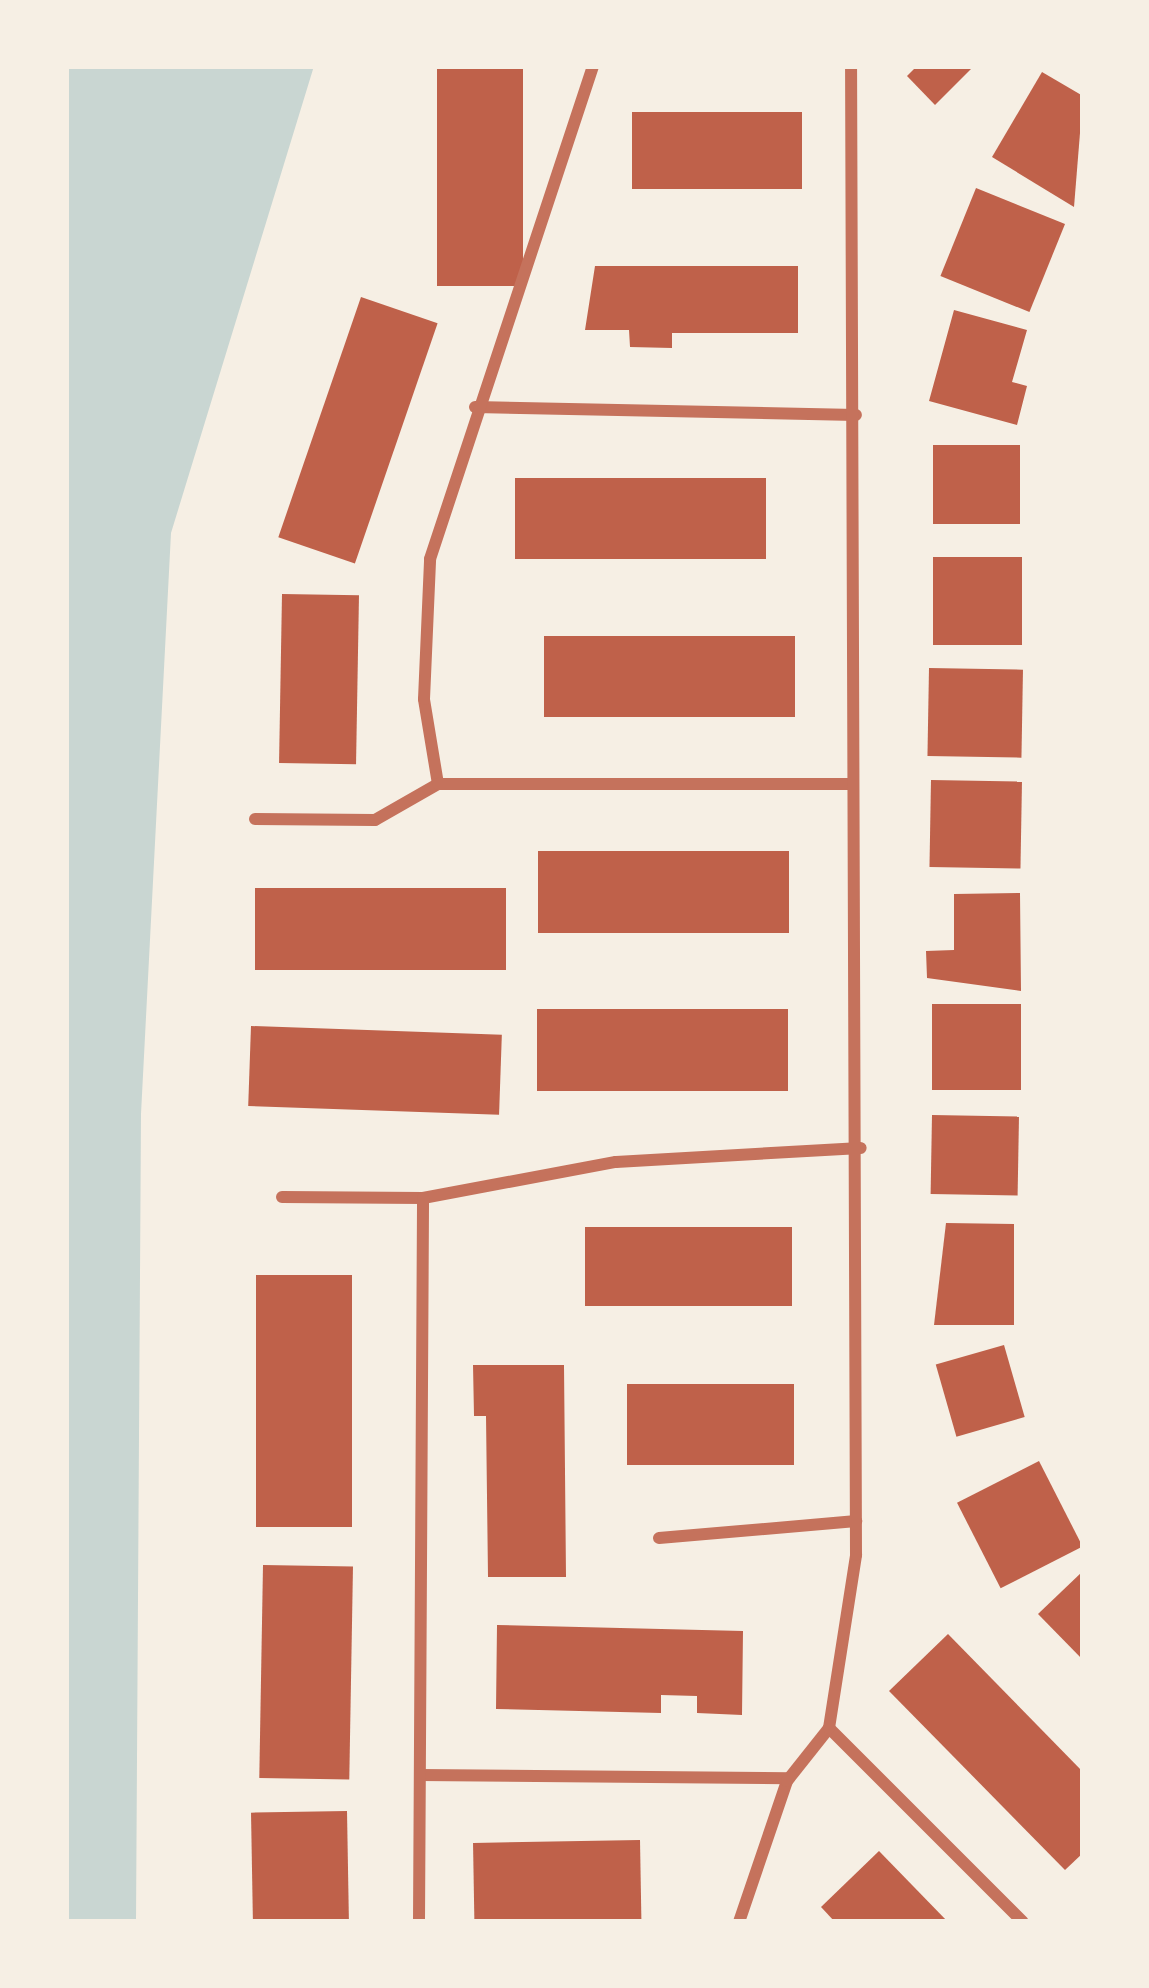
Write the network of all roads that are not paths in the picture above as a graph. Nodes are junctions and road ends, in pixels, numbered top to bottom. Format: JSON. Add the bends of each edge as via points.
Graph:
{"nodes":[{"id":1,"x":593,"y":66,"type":"edge"},
{"id":2,"x":851,"y":66,"type":"edge"},
{"id":3,"x":475,"y":407,"type":"junction"},
{"id":4,"x":856,"y":415,"type":"junction"},
{"id":5,"x":438,"y":784,"type":"junction"},
{"id":6,"x":849,"y":784,"type":"junction"},
{"id":7,"x":255,"y":819,"type":"dead end"},
{"id":8,"x":861,"y":1148,"type":"junction"},
{"id":9,"x":282,"y":1197,"type":"dead end"},
{"id":10,"x":422,"y":1198,"type":"junction"},
{"id":11,"x":856,"y":1520,"type":"junction"},
{"id":12,"x":659,"y":1538,"type":"dead end"},
{"id":13,"x":829,"y":1728,"type":"junction"},
{"id":14,"x":420,"y":1775,"type":"junction"},
{"id":15,"x":789,"y":1778,"type":"junction"},
{"id":16,"x":418,"y":1922,"type":"edge"},
{"id":17,"x":740,"y":1922,"type":"edge"},
{"id":18,"x":1023,"y":1922,"type":"edge"}],
"edges":[{"from":1,"to":3,"type":"street"},
{"from":2,"to":4,"type":"street"},
{"from":3,"to":4,"type":"street"},
{"from":3,"to":5,"type":"street","via":[[423,616]]},
{"from":4,"to":6,"type":"street"},
{"from":5,"to":6,"type":"street"},
{"from":5,"to":7,"type":"street","via":[[376,820]]},
{"from":6,"to":8,"type":"street"},
{"from":8,"to":10,"type":"street","via":[[616,1162]]},
{"from":8,"to":11,"type":"street"},
{"from":9,"to":10,"type":"street"},
{"from":10,"to":14,"type":"street"},
{"from":11,"to":12,"type":"street"},
{"from":11,"to":13,"type":"street"},
{"from":13,"to":15,"type":"street"},
{"from":13,"to":18,"type":"street"},
{"from":14,"to":15,"type":"street"},
{"from":14,"to":16,"type":"street"},
{"from":15,"to":17,"type":"street"}]}
